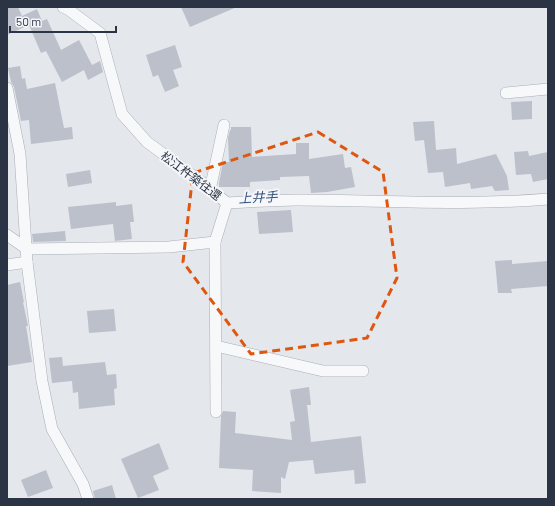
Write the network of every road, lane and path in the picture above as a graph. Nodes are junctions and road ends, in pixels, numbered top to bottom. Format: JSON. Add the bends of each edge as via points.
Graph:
{"nodes":[{"id":1,"x":67,"y":8,"type":"edge"},
{"id":2,"x":7,"y":88,"type":"edge"},
{"id":3,"x":548,"y":89,"type":"edge"},
{"id":4,"x":506,"y":93,"type":"dead end"},
{"id":5,"x":224,"y":125,"type":"dead end"},
{"id":6,"x":210,"y":190,"type":"junction"},
{"id":7,"x":548,"y":199,"type":"edge"},
{"id":8,"x":227,"y":203,"type":"junction"},
{"id":9,"x":7,"y":235,"type":"edge"},
{"id":10,"x":215,"y":242,"type":"junction"},
{"id":11,"x":27,"y":249,"type":"junction"},
{"id":12,"x":27,"y":262,"type":"junction"},
{"id":13,"x":7,"y":265,"type":"edge"},
{"id":14,"x":216,"y":346,"type":"junction"},
{"id":15,"x":363,"y":371,"type":"dead end"},
{"id":16,"x":216,"y":412,"type":"dead end"},
{"id":17,"x":88,"y":499,"type":"edge"}],
"edges":[{"from":1,"to":6,"type":"street","name":"松江杵築往還","via":[[100,33],[122,114],[147,142]]},
{"from":2,"to":11,"type":"street","via":[[20,154]]},
{"from":3,"to":4,"type":"street"},
{"from":5,"to":6,"type":"street"},
{"from":6,"to":8,"type":"street","name":"松江杵築往還"},
{"from":7,"to":8,"type":"street","name":"松江杵築往還","via":[[516,202],[295,200]]},
{"from":8,"to":10,"type":"street"},
{"from":9,"to":11,"type":"street"},
{"from":10,"to":11,"type":"street","via":[[169,246]]},
{"from":10,"to":14,"type":"street"},
{"from":11,"to":12,"type":"street"},
{"from":12,"to":13,"type":"street"},
{"from":12,"to":17,"type":"street","via":[[42,381],[52,429],[83,484]]},
{"from":14,"to":15,"type":"street","via":[[323,371]]},
{"from":14,"to":16,"type":"street"}]}
